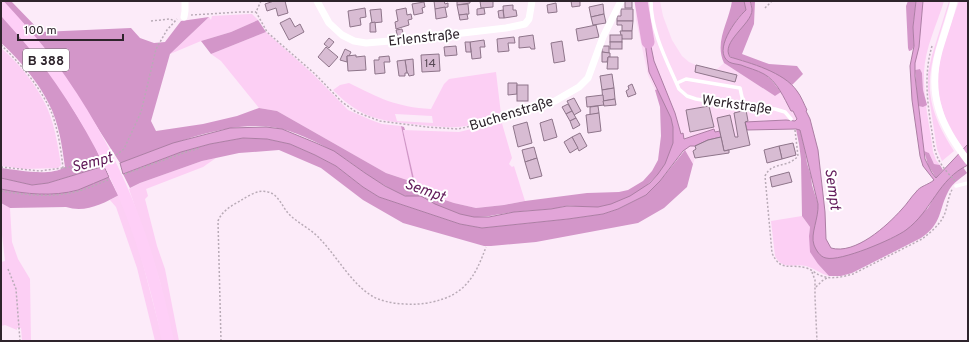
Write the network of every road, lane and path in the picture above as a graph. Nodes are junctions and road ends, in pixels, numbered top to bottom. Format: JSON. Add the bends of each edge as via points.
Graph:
{"nodes":[{"id":1,"x":185,"y":1,"type":"edge"},
{"id":2,"x":261,"y":1,"type":"edge"},
{"id":3,"x":317,"y":1,"type":"edge"},
{"id":4,"x":532,"y":1,"type":"edge"},
{"id":5,"x":621,"y":1,"type":"edge"},
{"id":6,"x":651,"y":1,"type":"edge"},
{"id":7,"x":772,"y":1,"type":"edge"},
{"id":8,"x":954,"y":1,"type":"edge"},
{"id":9,"x":1,"y":7,"type":"edge"},
{"id":10,"x":765,"y":8,"type":"dead end"},
{"id":11,"x":256,"y":12,"type":"junction"},
{"id":12,"x":184,"y":16,"type":"junction"},
{"id":13,"x":151,"y":21,"type":"dead end"},
{"id":14,"x":175,"y":21,"type":"junction"},
{"id":15,"x":1,"y":45,"type":"edge"},
{"id":16,"x":677,"y":83,"type":"junction"},
{"id":17,"x":744,"y":106,"type":"junction"},
{"id":18,"x":504,"y":118,"type":"joint"},
{"id":19,"x":791,"y":119,"type":"dead end"},
{"id":20,"x":794,"y":130,"type":"dead end"},
{"id":21,"x":200,"y":148,"type":"dead end"},
{"id":22,"x":113,"y":157,"type":"dead end"},
{"id":23,"x":968,"y":161,"type":"edge"},
{"id":24,"x":101,"y":162,"type":"dead end"},
{"id":25,"x":940,"y":162,"type":"dead end"},
{"id":26,"x":1,"y":167,"type":"edge"},
{"id":27,"x":63,"y":168,"type":"junction"},
{"id":28,"x":120,"y":176,"type":"dead end"},
{"id":29,"x":114,"y":178,"type":"dead end"},
{"id":30,"x":954,"y":180,"type":"dead end"},
{"id":31,"x":968,"y":183,"type":"edge"},
{"id":32,"x":956,"y":186,"type":"joint"},
{"id":33,"x":1,"y":191,"type":"edge"},
{"id":34,"x":486,"y":247,"type":"dead end"},
{"id":35,"x":8,"y":269,"type":"dead end"},
{"id":36,"x":812,"y":271,"type":"junction"},
{"id":37,"x":829,"y":278,"type":"junction"},
{"id":38,"x":815,"y":288,"type":"junction"},
{"id":39,"x":20,"y":341,"type":"edge"},
{"id":40,"x":168,"y":341,"type":"edge"},
{"id":41,"x":221,"y":341,"type":"edge"},
{"id":42,"x":817,"y":341,"type":"edge"}],
"edges":[{"from":1,"to":12,"type":"street"},
{"from":2,"to":11,"type":"path"},
{"from":3,"to":4,"type":"street","name":"Erlenstraße","via":[[338,32],[354,41],[366,43],[525,24],[529,19]]},
{"from":5,"to":18,"type":"street","name":"Buchenstraße","via":[[603,37],[588,78],[579,87],[555,101]]},
{"from":6,"to":16,"type":"lane","name":"Werkstraße","via":[[660,45]]},
{"from":7,"to":10,"type":"path"},
{"from":8,"to":23,"type":"street","via":[[939,51],[935,96],[945,127]]},
{"from":9,"to":40,"type":"main road","number":"B 388","via":[[50,64],[85,117],[110,162],[130,209],[152,275]]},
{"from":11,"to":12,"type":"path"},
{"from":11,"to":18,"type":"path","name":"Buchenstraße","via":[[267,32],[356,112],[400,125],[458,129]]},
{"from":12,"to":14,"type":"path"},
{"from":13,"to":14,"type":"path"},
{"from":14,"to":22,"type":"path","via":[[156,49],[141,112],[124,149]]},
{"from":15,"to":27,"type":"path","via":[[42,94],[51,111]]},
{"from":16,"to":17,"type":"lane","name":"Werkstraße","via":[[687,96]]},
{"from":16,"to":17,"type":"lane","via":[[686,79],[740,88]]},
{"from":17,"to":19,"type":"lane","name":"Werkstraße","via":[[775,109],[785,112]]},
{"from":20,"to":36,"type":"path","via":[[798,156],[793,162],[771,168],[765,176],[772,253],[777,262],[785,267],[804,267]]},
{"from":21,"to":28,"type":"path"},
{"from":24,"to":27,"type":"path"},
{"from":25,"to":30,"type":"path"},
{"from":26,"to":27,"type":"path","via":[[40,170]]},
{"from":29,"to":33,"type":"path","via":[[64,194],[34,196]]},
{"from":31,"to":32,"type":"lane"},
{"from":32,"to":37,"type":"path","via":[[949,196],[941,220],[922,239],[853,274]]},
{"from":34,"to":41,"type":"path","via":[[469,282],[449,298],[425,304],[383,301],[357,282],[320,239],[297,222],[272,193],[261,191],[228,208],[218,221]]},
{"from":35,"to":39,"type":"path","via":[[16,289]]},
{"from":36,"to":37,"type":"path"},
{"from":36,"to":38,"type":"path","via":[[815,275]]},
{"from":37,"to":38,"type":"path"},
{"from":38,"to":42,"type":"path"}]}
